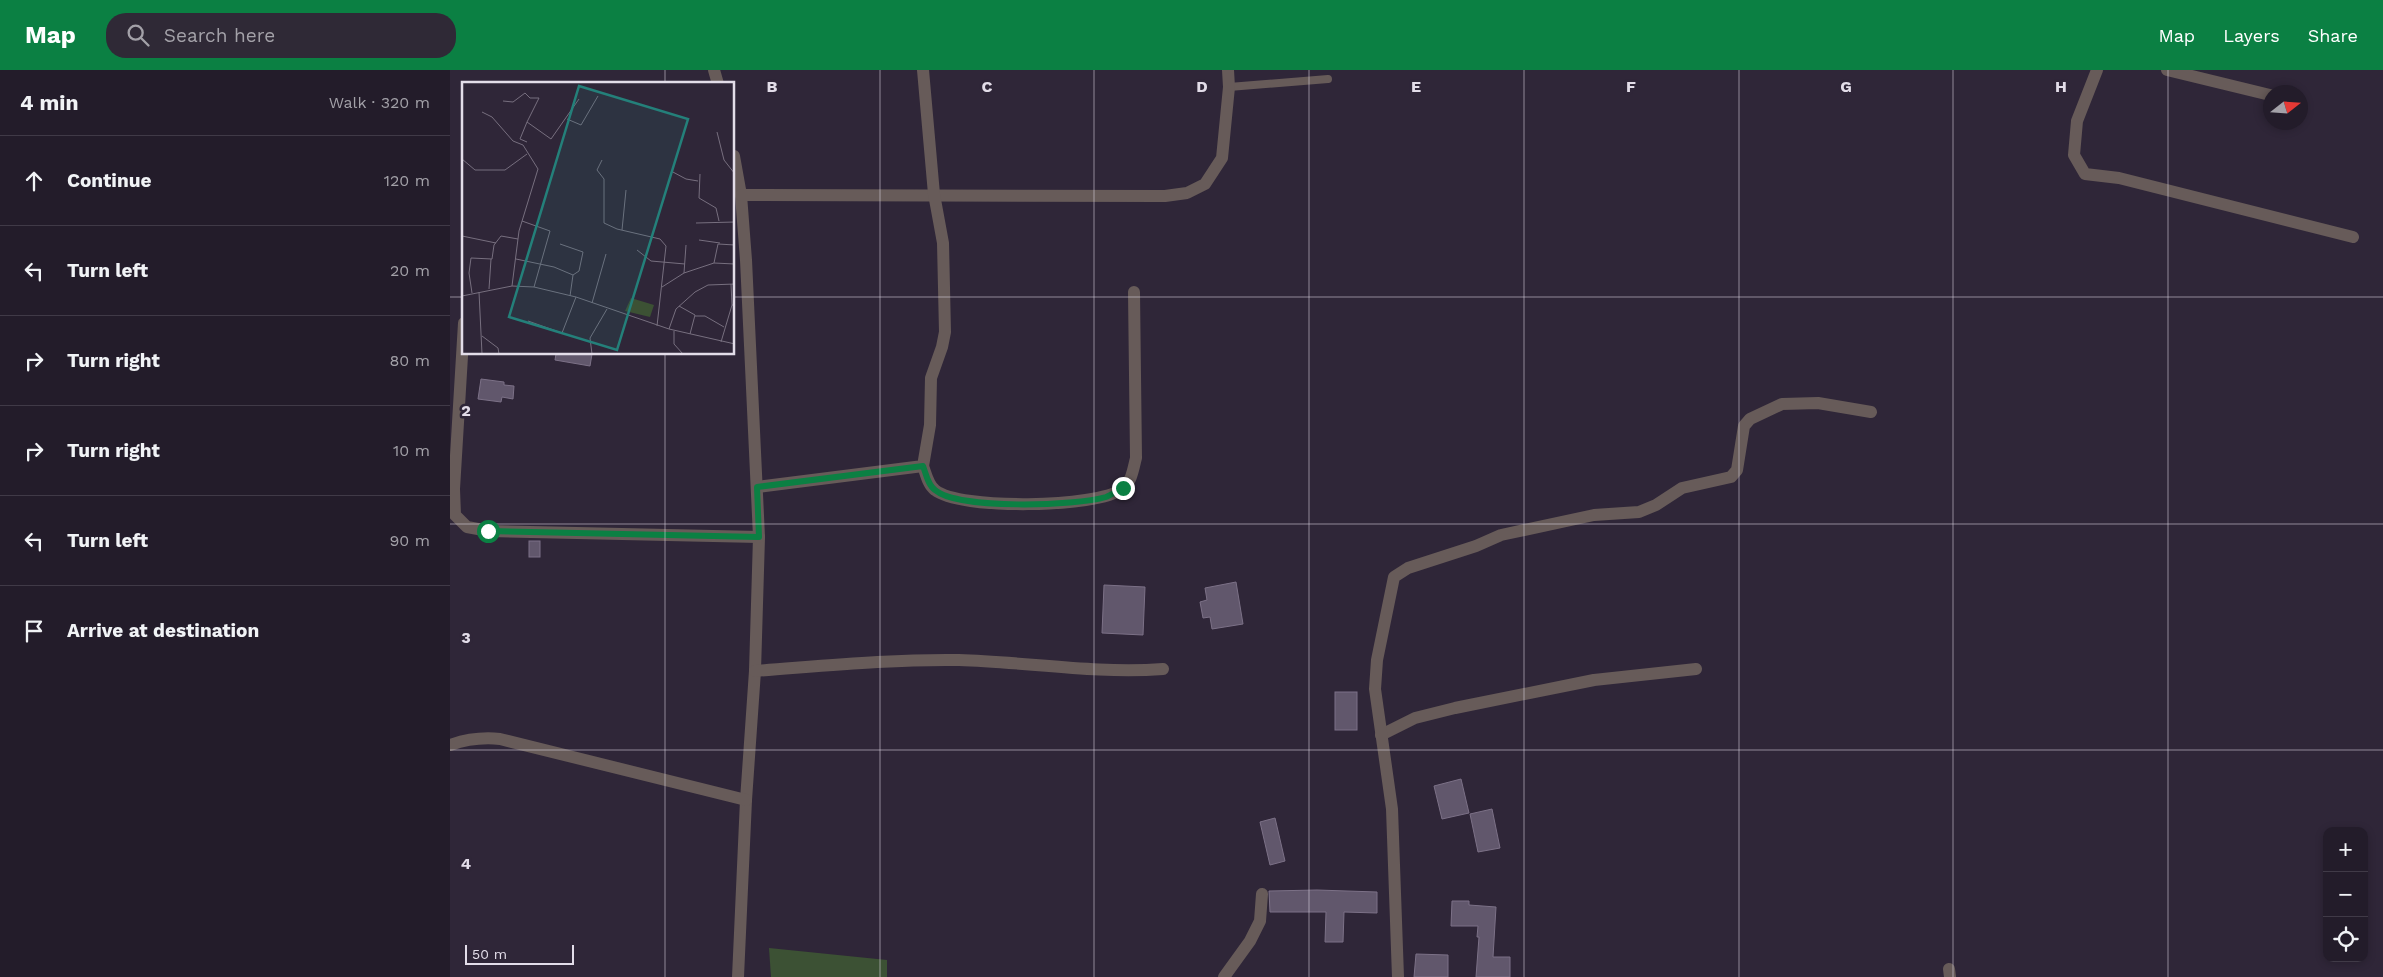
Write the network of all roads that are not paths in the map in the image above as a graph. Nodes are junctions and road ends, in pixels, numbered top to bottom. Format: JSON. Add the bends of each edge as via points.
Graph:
{"nodes":[{"id":1,"x":923,"y":70,"type":"edge"},
{"id":2,"x":1228,"y":70,"type":"edge"},
{"id":3,"x":2097,"y":70,"type":"edge"},
{"id":4,"x":2167,"y":70,"type":"edge"},
{"id":5,"x":1328,"y":79,"type":"dead end"},
{"id":6,"x":1229,"y":87,"type":"junction"},
{"id":7,"x":2263,"y":93,"type":"edge"},
{"id":8,"x":735,"y":162,"type":"edge"},
{"id":9,"x":934,"y":194,"type":"junction"},
{"id":10,"x":741,"y":195,"type":"junction"},
{"id":11,"x":2354,"y":237,"type":"dead end"},
{"id":12,"x":1134,"y":292,"type":"dead end"},
{"id":13,"x":462,"y":355,"type":"edge"},
{"id":14,"x":1871,"y":412,"type":"dead end"},
{"id":15,"x":923,"y":466,"type":"junction"},
{"id":16,"x":757,"y":487,"type":"junction"},
{"id":17,"x":759,"y":537,"type":"junction"},
{"id":18,"x":1164,"y":669,"type":"dead end"},
{"id":19,"x":1696,"y":670,"type":"dead end"},
{"id":20,"x":755,"y":671,"type":"junction"},
{"id":21,"x":1381,"y":735,"type":"junction"},
{"id":22,"x":450,"y":745,"type":"edge"},
{"id":23,"x":746,"y":800,"type":"junction"},
{"id":24,"x":1262,"y":894,"type":"dead end"},
{"id":25,"x":738,"y":977,"type":"edge"},
{"id":26,"x":1224,"y":977,"type":"edge"},
{"id":27,"x":1398,"y":977,"type":"edge"}],
"edges":[{"from":1,"to":9,"type":"street"},
{"from":2,"to":6,"type":"street"},
{"from":3,"to":11,"type":"street","via":[[2077,121],[2074,155],[2085,174],[2119,178]]},
{"from":4,"to":7,"type":"street"},
{"from":5,"to":6,"type":"lane"},
{"from":6,"to":9,"type":"street","via":[[1222,158],[1205,184],[1187,193],[1165,196]]},
{"from":8,"to":10,"type":"street"},
{"from":9,"to":10,"type":"street"},
{"from":9,"to":15,"type":"street","via":[[943,243],[945,332],[931,378],[930,425]]},
{"from":10,"to":16,"type":"street"},
{"from":12,"to":15,"type":"street","via":[[1136,458],[1132,476],[1123,488],[1107,497],[1056,503],[969,500],[944,496],[934,490]]},
{"from":13,"to":17,"type":"street","via":[[454,489],[455,515],[467,527],[488,531]]},
{"from":14,"to":21,"type":"street","via":[[1818,403],[1782,404],[1744,426],[1737,470],[1731,477],[1682,488],[1639,512],[1594,515],[1501,535],[1408,568],[1394,577],[1377,660],[1375,690]]},
{"from":15,"to":16,"type":"street"},
{"from":16,"to":17,"type":"street"},
{"from":17,"to":20,"type":"street"},
{"from":18,"to":20,"type":"street","via":[[1122,672],[958,660],[874,662]]},
{"from":19,"to":21,"type":"street","via":[[1594,680],[1464,706],[1415,718]]},
{"from":20,"to":23,"type":"street"},
{"from":21,"to":27,"type":"street","via":[[1392,809]]},
{"from":22,"to":23,"type":"street","via":[[484,737],[500,739]]},
{"from":23,"to":25,"type":"street"},
{"from":24,"to":26,"type":"street","via":[[1260,920],[1250,942]]}]}
